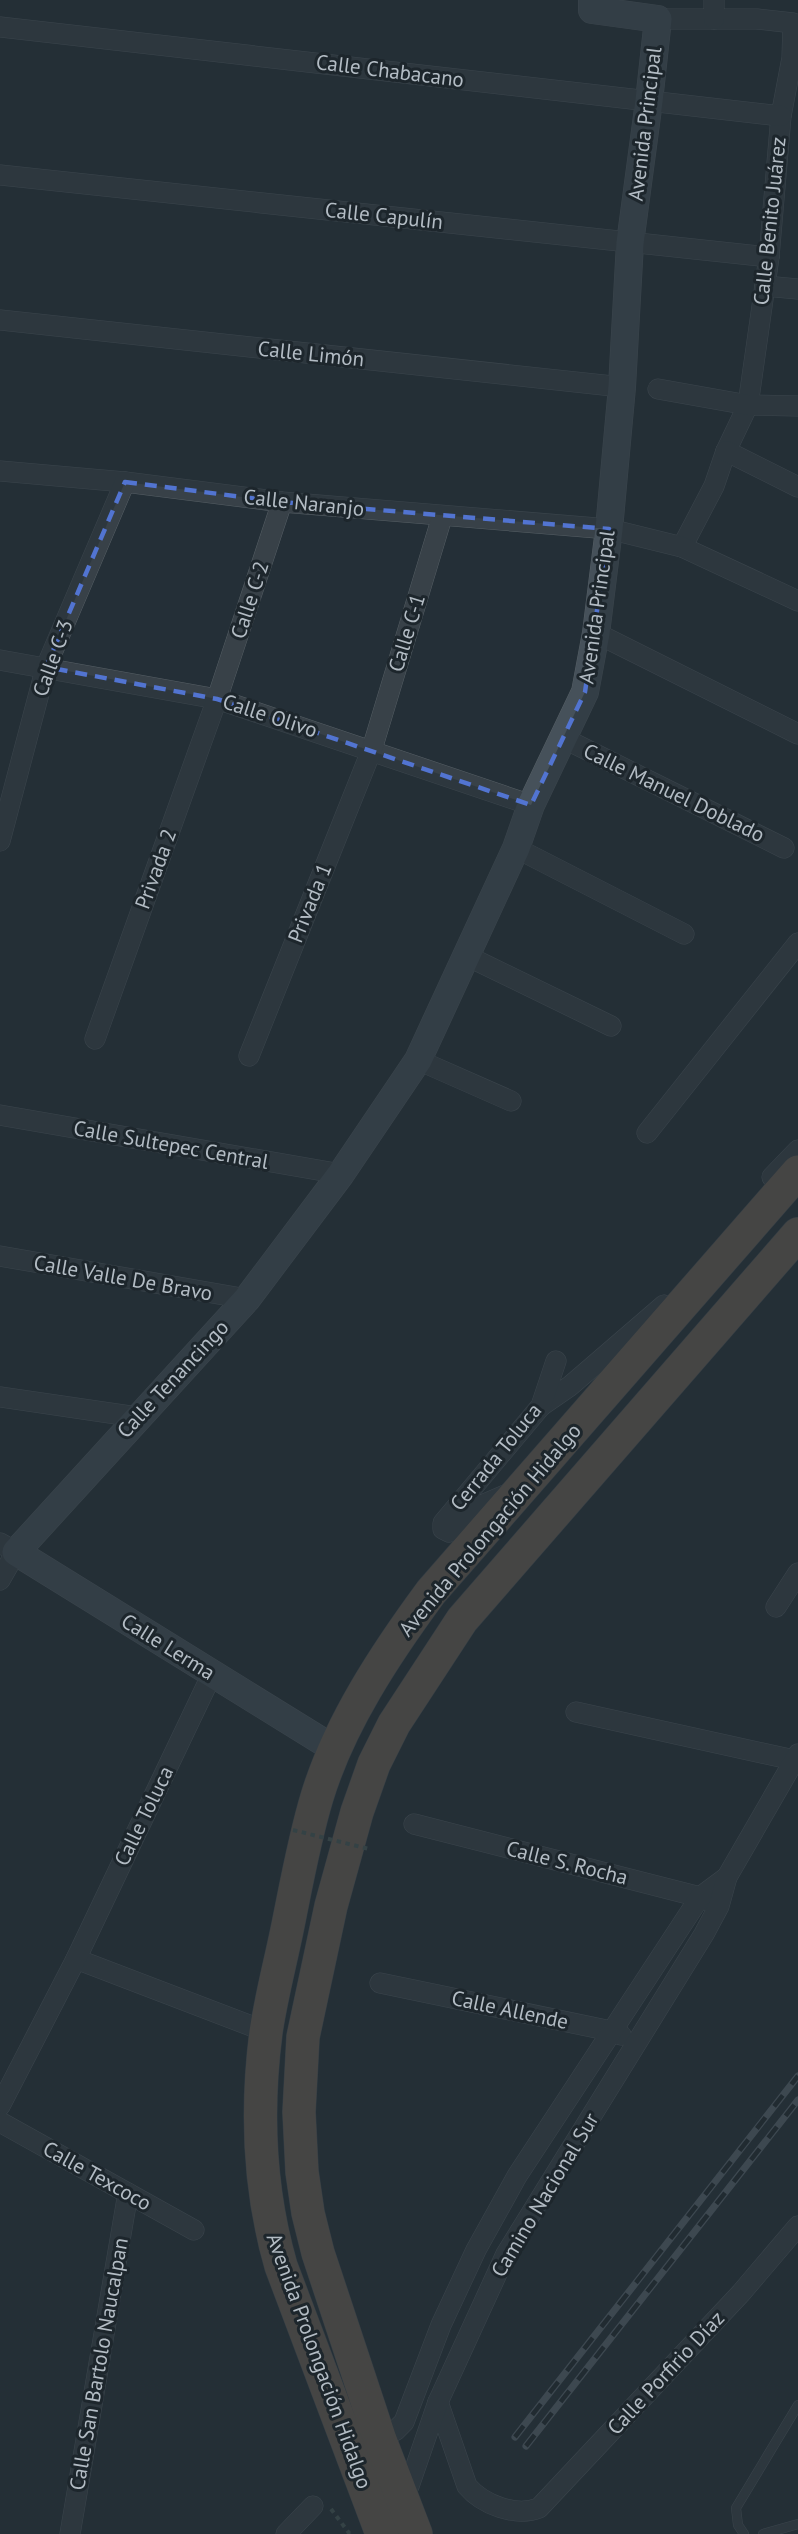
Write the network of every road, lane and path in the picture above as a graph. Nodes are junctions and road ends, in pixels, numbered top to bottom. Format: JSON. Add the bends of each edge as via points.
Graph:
{"nodes":[{"id":1,"x":592,"y":5,"type":"edge"},
{"id":2,"x":714,"y":10,"type":"edge"},
{"id":3,"x":658,"y":19,"type":"junction"},
{"id":4,"x":0,"y":27,"type":"edge"},
{"id":5,"x":795,"y":58,"type":"edge"},
{"id":6,"x":649,"y":101,"type":"junction"},
{"id":7,"x":781,"y":116,"type":"junction"},
{"id":8,"x":0,"y":175,"type":"edge"},
{"id":9,"x":630,"y":243,"type":"junction"},
{"id":10,"x":769,"y":257,"type":"junction"},
{"id":11,"x":765,"y":286,"type":"junction"},
{"id":12,"x":798,"y":289,"type":"edge"},
{"id":13,"x":0,"y":320,"type":"edge"},
{"id":14,"x":622,"y":387,"type":"junction"},
{"id":15,"x":658,"y":389,"type":"dead end"},
{"id":16,"x":748,"y":405,"type":"junction"},
{"id":17,"x":798,"y":406,"type":"edge"},
{"id":18,"x":726,"y":451,"type":"junction"},
{"id":19,"x":0,"y":471,"type":"edge"},
{"id":20,"x":125,"y":482,"type":"junction"},
{"id":21,"x":798,"y":487,"type":"edge"},
{"id":22,"x":282,"y":501,"type":"junction"},
{"id":23,"x":442,"y":517,"type":"junction"},
{"id":24,"x":609,"y":529,"type":"junction"},
{"id":25,"x":682,"y":548,"type":"junction"},
{"id":26,"x":798,"y":601,"type":"edge"},
{"id":27,"x":596,"y":633,"type":"junction"},
{"id":28,"x":0,"y":660,"type":"edge"},
{"id":29,"x":46,"y":667,"type":"junction"},
{"id":30,"x":218,"y":699,"type":"junction"},
{"id":31,"x":798,"y":734,"type":"edge"},
{"id":32,"x":563,"y":738,"type":"junction"},
{"id":33,"x":372,"y":749,"type":"junction"},
{"id":34,"x":531,"y":805,"type":"junction"},
{"id":35,"x":0,"y":841,"type":"edge"},
{"id":36,"x":516,"y":848,"type":"junction"},
{"id":37,"x":784,"y":848,"type":"dead end"},
{"id":38,"x":684,"y":934,"type":"dead end"},
{"id":39,"x":798,"y":943,"type":"edge"},
{"id":40,"x":465,"y":955,"type":"junction"},
{"id":41,"x":610,"y":1026,"type":"dead end"},
{"id":42,"x":95,"y":1039,"type":"dead end"},
{"id":43,"x":249,"y":1056,"type":"dead end"},
{"id":44,"x":418,"y":1060,"type":"junction"},
{"id":45,"x":512,"y":1101,"type":"dead end"},
{"id":46,"x":0,"y":1115,"type":"edge"},
{"id":47,"x":647,"y":1133,"type":"dead end"},
{"id":48,"x":798,"y":1150,"type":"edge"},
{"id":49,"x":798,"y":1172,"type":"edge"},
{"id":50,"x":341,"y":1174,"type":"junction"},
{"id":51,"x":798,"y":1234,"type":"edge"},
{"id":52,"x":0,"y":1256,"type":"edge"},
{"id":53,"x":247,"y":1299,"type":"junction"},
{"id":54,"x":556,"y":1361,"type":"dead end"},
{"id":55,"x":0,"y":1397,"type":"edge"},
{"id":56,"x":541,"y":1406,"type":"junction"},
{"id":57,"x":137,"y":1418,"type":"junction"},
{"id":58,"x":524,"y":1488,"type":"junction"},
{"id":59,"x":8,"y":1548,"type":"edge"},
{"id":60,"x":798,"y":1573,"type":"edge"},
{"id":61,"x":0,"y":1580,"type":"edge"},
{"id":62,"x":776,"y":1607,"type":"dead end"},
{"id":63,"x":380,"y":1663,"type":"junction"},
{"id":64,"x":212,"y":1674,"type":"junction"},
{"id":65,"x":418,"y":1685,"type":"junction"},
{"id":66,"x":576,"y":1712,"type":"dead end"},
{"id":67,"x":336,"y":1749,"type":"junction"},
{"id":68,"x":796,"y":1757,"type":"edge"},
{"id":69,"x":414,"y":1824,"type":"dead end"},
{"id":70,"x":293,"y":1830,"type":"dead end"},
{"id":71,"x":374,"y":1839,"type":"dead end"},
{"id":72,"x":727,"y":1877,"type":"junction"},
{"id":73,"x":700,"y":1897,"type":"junction"},
{"id":74,"x":719,"y":1905,"type":"junction"},
{"id":75,"x":76,"y":1959,"type":"junction"},
{"id":76,"x":380,"y":1983,"type":"dead end"},
{"id":77,"x":267,"y":2031,"type":"junction"},
{"id":78,"x":611,"y":2031,"type":"junction"},
{"id":79,"x":638,"y":2042,"type":"junction"},
{"id":80,"x":0,"y":2106,"type":"edge"},
{"id":81,"x":0,"y":2122,"type":"edge"},
{"id":82,"x":128,"y":2193,"type":"junction"},
{"id":83,"x":798,"y":2226,"type":"edge"},
{"id":84,"x":194,"y":2230,"type":"dead end"},
{"id":85,"x":438,"y":2402,"type":"junction"},
{"id":86,"x":798,"y":2405,"type":"edge"},
{"id":87,"x":365,"y":2446,"type":"junction"},
{"id":88,"x":314,"y":2506,"type":"joint"},
{"id":89,"x":384,"y":2518,"type":"edge"},
{"id":90,"x":798,"y":2524,"type":"edge"},
{"id":91,"x":70,"y":2534,"type":"edge"},
{"id":92,"x":286,"y":2534,"type":"edge"},
{"id":93,"x":416,"y":2534,"type":"edge"},
{"id":94,"x":744,"y":2534,"type":"edge"},
{"id":95,"x":763,"y":2534,"type":"edge"}],
"edges":[{"from":1,"to":3,"type":"street","name":"Calle Benito Juárez"},
{"from":2,"to":3,"type":"street","name":"Calle Benito Juárez"},
{"from":2,"to":5,"type":"street","name":"Calle Benito Juárez","via":[[794,23]]},
{"from":3,"to":6,"type":"street","name":"Avenida Principal"},
{"from":4,"to":6,"type":"street","name":"Calle Chabacano"},
{"from":5,"to":7,"type":"street","name":"Calle Benito Juárez"},
{"from":6,"to":7,"type":"street","name":"Calle Chabacano"},
{"from":6,"to":9,"type":"street","name":"Avenida Principal"},
{"from":7,"to":10,"type":"street","name":"Calle Benito Juárez"},
{"from":8,"to":9,"type":"street","name":"Calle Capulín"},
{"from":9,"to":10,"type":"street","name":"Calle Capulín"},
{"from":9,"to":14,"type":"street","name":"Avenida Principal"},
{"from":10,"to":11,"type":"street","name":"Calle Benito Juárez"},
{"from":11,"to":12,"type":"street"},
{"from":11,"to":16,"type":"street","name":"Calle Benito Juárez"},
{"from":13,"to":14,"type":"street","name":"Calle Limón"},
{"from":14,"to":24,"type":"street","name":"Avenida Principal"},
{"from":15,"to":16,"type":"street"},
{"from":16,"to":17,"type":"street"},
{"from":16,"to":18,"type":"street","name":"Calle Benito Juárez"},
{"from":18,"to":21,"type":"street"},
{"from":18,"to":25,"type":"street","name":"Calle Benito Juárez","via":[[714,486]]},
{"from":19,"to":20,"type":"street","name":"Calle Naranjo"},
{"from":20,"to":22,"type":"street","name":"Calle Naranjo"},
{"from":20,"to":29,"type":"street","name":"Calle C-3"},
{"from":22,"to":23,"type":"street","name":"Calle Naranjo"},
{"from":22,"to":30,"type":"street","name":"Calle C-2"},
{"from":23,"to":24,"type":"street","name":"Calle Naranjo"},
{"from":23,"to":33,"type":"street","name":"Calle C-1"},
{"from":24,"to":25,"type":"street","name":"Calle Naranjo"},
{"from":24,"to":27,"type":"street","name":"Avenida Principal"},
{"from":25,"to":26,"type":"street","name":"Calle Naranjo"},
{"from":27,"to":31,"type":"street"},
{"from":27,"to":32,"type":"street","name":"Avenida Principal","via":[[585,692]]},
{"from":28,"to":29,"type":"street","name":"Calle Olivo"},
{"from":29,"to":30,"type":"street","name":"Calle Olivo"},
{"from":29,"to":35,"type":"street","name":"Calle C-3"},
{"from":30,"to":33,"type":"street","name":"Calle Olivo"},
{"from":30,"to":42,"type":"street","name":"Privada 2"},
{"from":32,"to":34,"type":"street","name":"Avenida Principal"},
{"from":32,"to":37,"type":"street","name":"Calle Manuel Doblado"},
{"from":33,"to":34,"type":"street","name":"Calle Olivo"},
{"from":33,"to":43,"type":"street","name":"Privada 1"},
{"from":34,"to":36,"type":"street","name":"Avenida Principal"},
{"from":36,"to":38,"type":"street"},
{"from":36,"to":40,"type":"street","name":"Avenida Principal"},
{"from":39,"to":47,"type":"street"},
{"from":40,"to":41,"type":"street"},
{"from":40,"to":44,"type":"street","name":"Avenida Principal"},
{"from":44,"to":45,"type":"street"},
{"from":44,"to":50,"type":"street","name":"Avenida Principal"},
{"from":46,"to":50,"type":"street","name":"Calle Sultepec Central"},
{"from":48,"to":56,"type":"street","via":[[660,1309]]},
{"from":49,"to":58,"type":"highway","name":"Avenida Prolongación Hidalgo"},
{"from":50,"to":53,"type":"street","name":"Calle Tenancingo"},
{"from":51,"to":65,"type":"highway","name":"Avenida Prolongación Hidalgo","via":[[462,1620]]},
{"from":52,"to":53,"type":"street","name":"Calle Valle De Bravo"},
{"from":53,"to":57,"type":"street","name":"Calle Tenancingo"},
{"from":54,"to":56,"type":"street","name":"Cerrada Toluca"},
{"from":55,"to":57,"type":"street"},
{"from":56,"to":58,"type":"street","name":"Cerrada Toluca","via":[[474,1484],[443,1528],[449,1532],[480,1506]]},
{"from":57,"to":59,"type":"street","name":"Calle Tenancingo"},
{"from":58,"to":63,"type":"highway","name":"Avenida Prolongación Hidalgo","via":[[431,1592]]},
{"from":59,"to":61,"type":"street","name":"Calle Tenancingo"},
{"from":59,"to":64,"type":"street","name":"Calle Lerma"},
{"from":60,"to":62,"type":"street"},
{"from":63,"to":65,"type":"highway"},
{"from":63,"to":67,"type":"highway","name":"Avenida Prolongación Hidalgo"},
{"from":64,"to":67,"type":"street","name":"Calle Lerma"},
{"from":64,"to":75,"type":"street","name":"Calle Toluca"},
{"from":65,"to":87,"type":"highway","name":"Avenida Prolongación Hidalgo","via":[[374,1764],[331,1906],[303,2037],[299,2112],[308,2213]]},
{"from":66,"to":68,"type":"street"},
{"from":67,"to":77,"type":"highway","name":"Avenida Prolongación Hidalgo","via":[[317,1797]]},
{"from":68,"to":72,"type":"street","name":"Camino Nacional Sur"},
{"from":69,"to":73,"type":"street","name":"Calle S. Rocha"},
{"from":70,"to":71,"type":"path","bridge":true,"via":[[369,1849]]},
{"from":72,"to":73,"type":"street","name":"Camino Nacional Sur"},
{"from":72,"to":74,"type":"street","name":"Camino Nacional Sur"},
{"from":73,"to":74,"type":"street","name":"Calle S. Rocha"},
{"from":73,"to":78,"type":"street","name":"Camino Nacional Sur"},
{"from":74,"to":79,"type":"street","name":"Camino Nacional Sur"},
{"from":75,"to":77,"type":"street"},
{"from":75,"to":80,"type":"street","name":"Calle Toluca"},
{"from":76,"to":78,"type":"street","name":"Calle Allende"},
{"from":77,"to":87,"type":"highway","name":"Avenida Prolongación Hidalgo","via":[[260,2115],[270,2228],[300,2322]]},
{"from":78,"to":79,"type":"street","name":"Calle Allende"},
{"from":78,"to":87,"type":"street","name":"Camino Nacional Sur","via":[[517,2176],[476,2250],[441,2325],[404,2422]]},
{"from":79,"to":85,"type":"street","name":"Camino Nacional Sur","via":[[507,2254]]},
{"from":81,"to":82,"type":"street","name":"Calle Texcoco"},
{"from":82,"to":84,"type":"street","name":"Calle Texcoco"},
{"from":82,"to":91,"type":"street","name":"Calle San Bartolo Naucalpan"},
{"from":83,"to":85,"type":"street","name":"Calle Porfirio Díaz","via":[[741,2293],[539,2508],[527,2513],[510,2511],[467,2487]]},
{"from":85,"to":89,"type":"street","name":"Camino Nacional Sur","via":[[409,2486]]},
{"from":86,"to":94,"type":"lane","via":[[736,2508],[738,2525]]},
{"from":87,"to":89,"type":"highway","name":"Avenida Prolongación Hidalgo"},
{"from":88,"to":89,"type":"path","via":[[326,2502],[349,2533]]},
{"from":88,"to":92,"type":"street"},
{"from":89,"to":93,"type":"highway","name":"Avenida Prolongación Hidalgo"},
{"from":90,"to":95,"type":"lane"}]}
